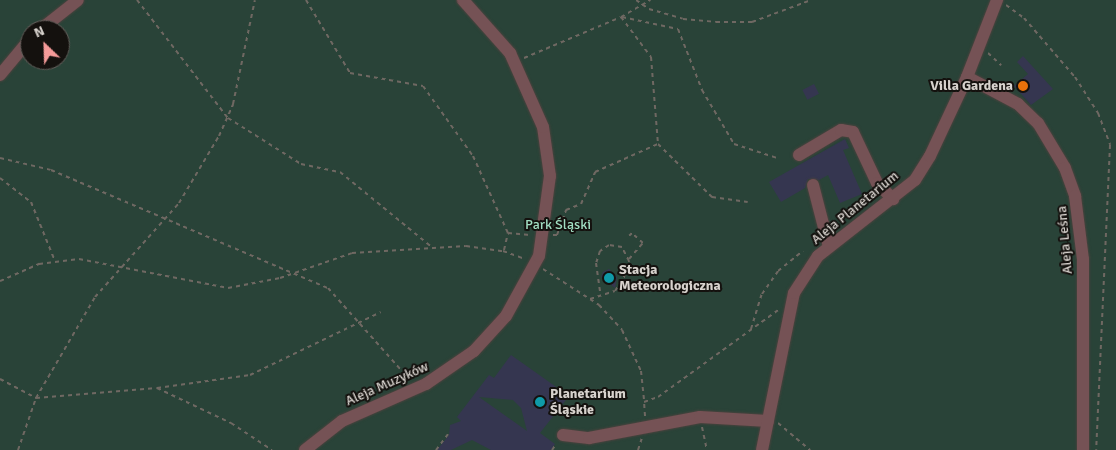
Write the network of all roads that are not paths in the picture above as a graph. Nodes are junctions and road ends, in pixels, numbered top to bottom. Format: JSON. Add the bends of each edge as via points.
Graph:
{"nodes":[{"id":1,"x":78,"y":0,"type":"edge"},
{"id":2,"x":463,"y":0,"type":"edge"},
{"id":3,"x":996,"y":2,"type":"edge"},
{"id":4,"x":53,"y":20,"type":"edge"},
{"id":5,"x":20,"y":51,"type":"edge"},
{"id":6,"x":0,"y":75,"type":"edge"},
{"id":7,"x":967,"y":77,"type":"junction"},
{"id":8,"x":798,"y":155,"type":"dead end"},
{"id":9,"x":813,"y":185,"type":"dead end"},
{"id":10,"x":893,"y":199,"type":"junction"},
{"id":11,"x":829,"y":247,"type":"junction"},
{"id":12,"x":768,"y":421,"type":"junction"},
{"id":13,"x":563,"y":435,"type":"dead end"},
{"id":14,"x":306,"y":450,"type":"edge"},
{"id":15,"x":762,"y":450,"type":"edge"},
{"id":16,"x":1083,"y":450,"type":"edge"}],
"edges":[{"from":1,"to":4,"type":"street"},
{"from":2,"to":14,"type":"street","name":"Aleja Muzyków","via":[[492,30],[515,62],[534,100],[548,146],[550,176],[544,236],[535,264],[498,328],[454,367],[416,389],[348,417]]},
{"from":3,"to":7,"type":"street","name":"Aleja Planetarium"},
{"from":5,"to":6,"type":"street"},
{"from":7,"to":10,"type":"street","name":"Aleja Planetarium","via":[[930,156],[914,180]]},
{"from":7,"to":16,"type":"street","name":"Aleja Leśna","via":[[1018,104],[1038,123],[1061,160],[1076,196],[1083,259]]},
{"from":8,"to":10,"type":"street","via":[[841,130],[853,132],[876,182]]},
{"from":9,"to":11,"type":"street"},
{"from":10,"to":11,"type":"street","name":"Aleja Planetarium"},
{"from":11,"to":12,"type":"street","name":"Aleja Planetarium","via":[[808,269],[790,306]]},
{"from":12,"to":13,"type":"street","via":[[700,417],[589,438]]},
{"from":12,"to":15,"type":"street","name":"Aleja Planetarium"}]}
